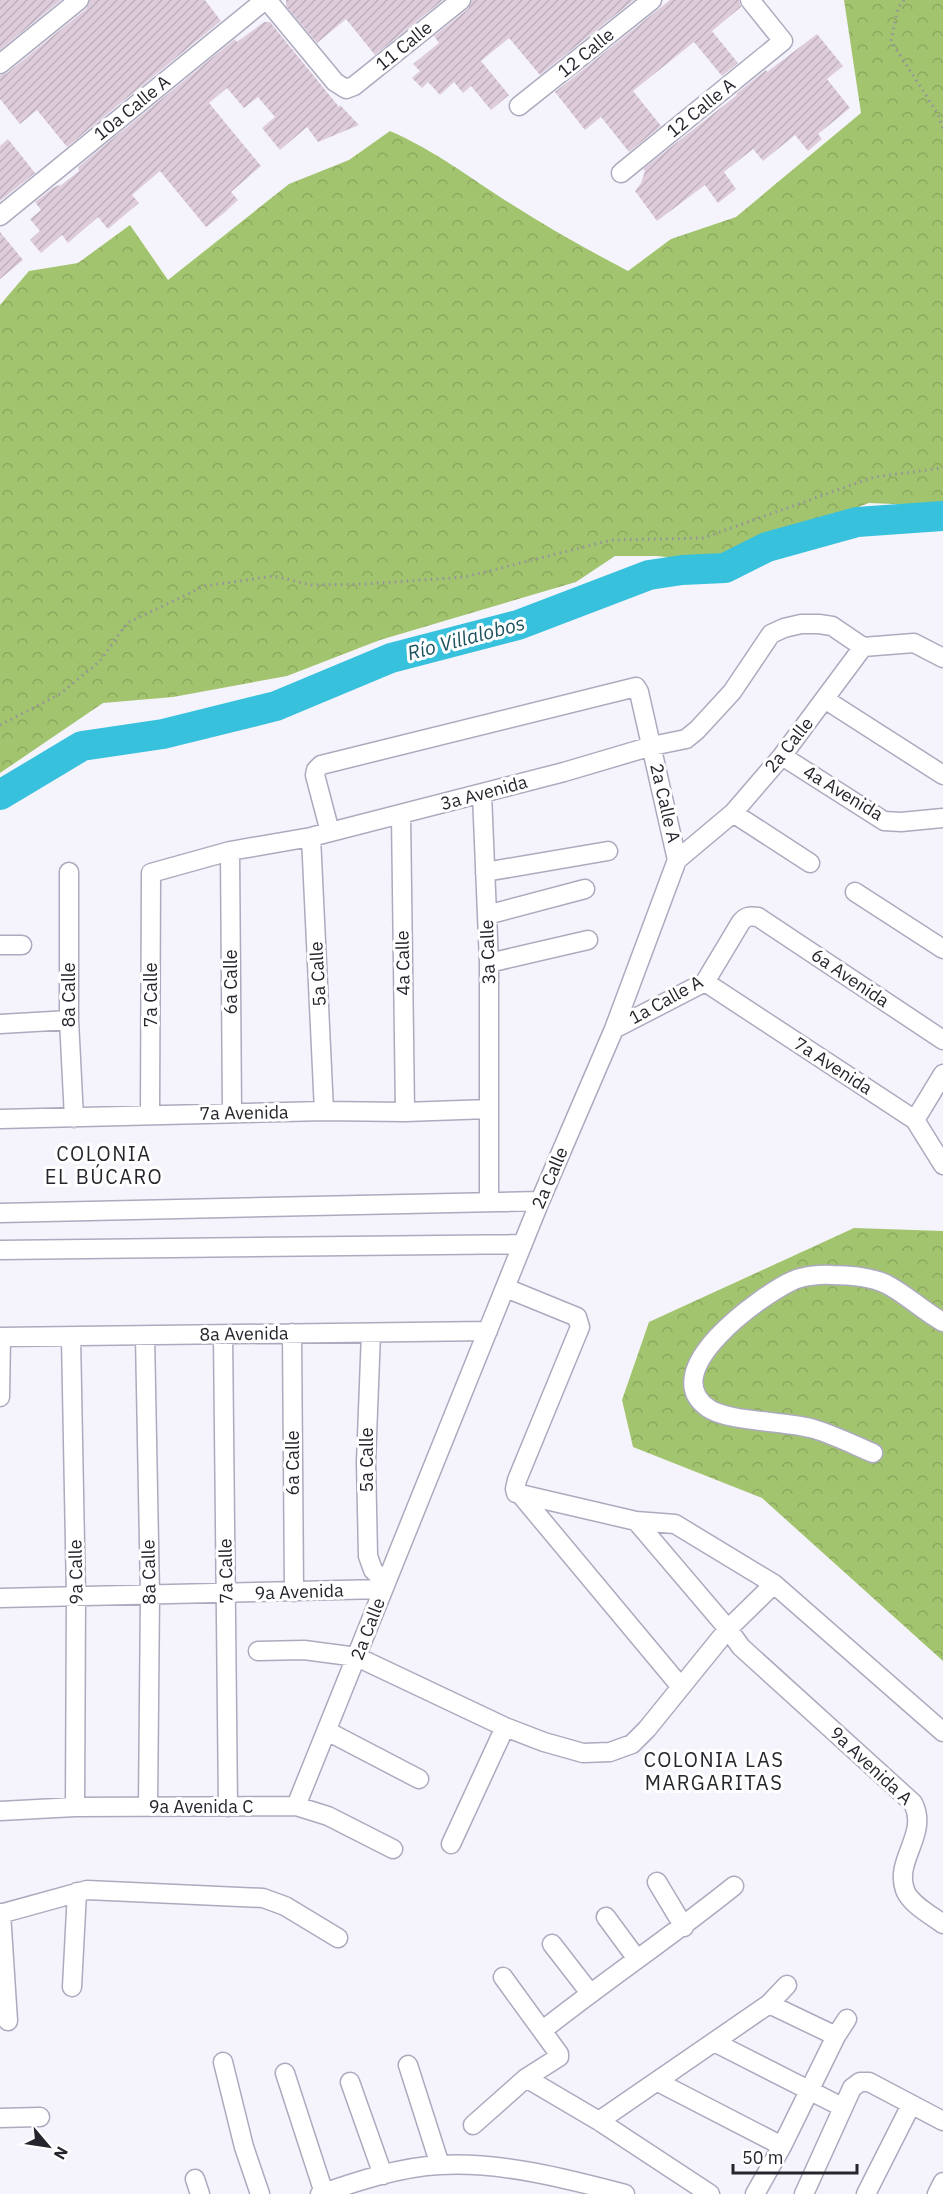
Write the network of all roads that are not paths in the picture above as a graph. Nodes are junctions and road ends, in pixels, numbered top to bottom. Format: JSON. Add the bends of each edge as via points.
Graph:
{"nodes":[{"id":1,"x":79,"y":0,"type":"edge"},
{"id":2,"x":266,"y":0,"type":"edge"},
{"id":3,"x":461,"y":0,"type":"edge"},
{"id":4,"x":652,"y":0,"type":"edge"},
{"id":5,"x":750,"y":0,"type":"edge"},
{"id":6,"x":0,"y":64,"type":"edge"},
{"id":7,"x":519,"y":106,"type":"dead end"},
{"id":8,"x":621,"y":173,"type":"dead end"},
{"id":9,"x":0,"y":216,"type":"edge"},
{"id":10,"x":864,"y":647,"type":"junction"},
{"id":11,"x":943,"y":658,"type":"edge"},
{"id":12,"x":826,"y":700,"type":"junction"},
{"id":13,"x":652,"y":746,"type":"junction"},
{"id":14,"x":782,"y":756,"type":"junction"},
{"id":15,"x":943,"y":775,"type":"edge"},
{"id":16,"x":482,"y":794,"type":"junction"},
{"id":17,"x":733,"y":813,"type":"junction"},
{"id":18,"x":401,"y":815,"type":"junction"},
{"id":19,"x":943,"y":819,"type":"edge"},
{"id":20,"x":330,"y":832,"type":"junction"},
{"id":21,"x":311,"y":837,"type":"junction"},
{"id":22,"x":230,"y":851,"type":"junction"},
{"id":23,"x":608,"y":851,"type":"dead end"},
{"id":24,"x":677,"y":860,"type":"junction"},
{"id":25,"x":810,"y":863,"type":"dead end"},
{"id":26,"x":69,"y":872,"type":"dead end"},
{"id":27,"x":485,"y":872,"type":"junction"},
{"id":28,"x":151,"y":876,"type":"joint"},
{"id":29,"x":585,"y":889,"type":"dead end"},
{"id":30,"x":855,"y":892,"type":"dead end"},
{"id":31,"x":487,"y":915,"type":"junction"},
{"id":32,"x":758,"y":916,"type":"joint"},
{"id":33,"x":588,"y":940,"type":"dead end"},
{"id":34,"x":0,"y":945,"type":"edge"},
{"id":35,"x":22,"y":945,"type":"dead end"},
{"id":36,"x":943,"y":949,"type":"edge"},
{"id":37,"x":489,"y":963,"type":"junction"},
{"id":38,"x":705,"y":982,"type":"junction"},
{"id":39,"x":69,"y":1020,"type":"junction"},
{"id":40,"x":0,"y":1024,"type":"edge"},
{"id":41,"x":614,"y":1029,"type":"junction"},
{"id":42,"x":943,"y":1040,"type":"edge"},
{"id":43,"x":943,"y":1074,"type":"edge"},
{"id":44,"x":489,"y":1109,"type":"junction"},
{"id":45,"x":324,"y":1111,"type":"junction"},
{"id":46,"x":405,"y":1112,"type":"junction"},
{"id":47,"x":232,"y":1113,"type":"junction"},
{"id":48,"x":150,"y":1115,"type":"junction"},
{"id":49,"x":74,"y":1118,"type":"junction"},
{"id":50,"x":0,"y":1119,"type":"edge"},
{"id":51,"x":915,"y":1120,"type":"junction"},
{"id":52,"x":943,"y":1166,"type":"edge"},
{"id":53,"x":540,"y":1201,"type":"junction"},
{"id":54,"x":489,"y":1203,"type":"junction"},
{"id":55,"x":0,"y":1213,"type":"edge"},
{"id":56,"x":523,"y":1244,"type":"junction"},
{"id":57,"x":0,"y":1250,"type":"edge"},
{"id":58,"x":506,"y":1288,"type":"junction"},
{"id":59,"x":943,"y":1322,"type":"edge"},
{"id":60,"x":488,"y":1331,"type":"junction"},
{"id":61,"x":292,"y":1333,"type":"junction"},
{"id":62,"x":370,"y":1333,"type":"junction"},
{"id":63,"x":223,"y":1335,"type":"junction"},
{"id":64,"x":145,"y":1336,"type":"junction"},
{"id":65,"x":1,"y":1337,"type":"edge"},
{"id":66,"x":71,"y":1337,"type":"junction"},
{"id":67,"x":0,"y":1397,"type":"edge"},
{"id":68,"x":873,"y":1453,"type":"dead end"},
{"id":69,"x":520,"y":1494,"type":"junction"},
{"id":70,"x":636,"y":1521,"type":"junction"},
{"id":71,"x":774,"y":1584,"type":"junction"},
{"id":72,"x":384,"y":1586,"type":"junction"},
{"id":73,"x":294,"y":1592,"type":"junction"},
{"id":74,"x":226,"y":1594,"type":"junction"},
{"id":75,"x":150,"y":1595,"type":"junction"},
{"id":76,"x":76,"y":1596,"type":"junction"},
{"id":77,"x":0,"y":1598,"type":"edge"},
{"id":78,"x":728,"y":1629,"type":"junction"},
{"id":79,"x":258,"y":1651,"type":"dead end"},
{"id":80,"x":357,"y":1657,"type":"junction"},
{"id":81,"x":681,"y":1687,"type":"junction"},
{"id":82,"x":505,"y":1727,"type":"junction"},
{"id":83,"x":327,"y":1731,"type":"junction"},
{"id":84,"x":943,"y":1732,"type":"edge"},
{"id":85,"x":419,"y":1779,"type":"dead end"},
{"id":86,"x":296,"y":1806,"type":"junction"},
{"id":87,"x":75,"y":1807,"type":"junction"},
{"id":88,"x":148,"y":1807,"type":"junction"},
{"id":89,"x":228,"y":1807,"type":"junction"},
{"id":90,"x":0,"y":1811,"type":"edge"},
{"id":91,"x":451,"y":1844,"type":"dead end"},
{"id":92,"x":393,"y":1849,"type":"dead end"},
{"id":93,"x":657,"y":1882,"type":"dead end"},
{"id":94,"x":734,"y":1887,"type":"dead end"},
{"id":95,"x":77,"y":1892,"type":"junction"},
{"id":96,"x":1,"y":1914,"type":"edge"},
{"id":97,"x":606,"y":1917,"type":"dead end"},
{"id":98,"x":943,"y":1924,"type":"edge"},
{"id":99,"x":684,"y":1926,"type":"junction"},
{"id":100,"x":338,"y":1938,"type":"dead end"},
{"id":101,"x":552,"y":1944,"type":"dead end"},
{"id":102,"x":637,"y":1959,"type":"junction"},
{"id":103,"x":504,"y":1977,"type":"dead end"},
{"id":104,"x":787,"y":1985,"type":"dead end"},
{"id":105,"x":72,"y":1987,"type":"dead end"},
{"id":106,"x":590,"y":1993,"type":"junction"},
{"id":107,"x":769,"y":2004,"type":"junction"},
{"id":108,"x":847,"y":2019,"type":"dead end"},
{"id":109,"x":8,"y":2021,"type":"dead end"},
{"id":110,"x":543,"y":2030,"type":"junction"},
{"id":111,"x":836,"y":2036,"type":"junction"},
{"id":112,"x":714,"y":2042,"type":"junction"},
{"id":113,"x":223,"y":2062,"type":"dead end"},
{"id":114,"x":408,"y":2065,"type":"dead end"},
{"id":115,"x":285,"y":2073,"type":"dead end"},
{"id":116,"x":526,"y":2078,"type":"junction"},
{"id":117,"x":350,"y":2082,"type":"dead end"},
{"id":118,"x":658,"y":2082,"type":"junction"},
{"id":119,"x":810,"y":2090,"type":"junction"},
{"id":120,"x":911,"y":2105,"type":"junction"},
{"id":121,"x":842,"y":2107,"type":"junction"},
{"id":122,"x":40,"y":2117,"type":"dead end"},
{"id":123,"x":0,"y":2118,"type":"edge"},
{"id":124,"x":599,"y":2121,"type":"junction"},
{"id":125,"x":943,"y":2121,"type":"edge"},
{"id":126,"x":473,"y":2125,"type":"dead end"},
{"id":127,"x":782,"y":2146,"type":"junction"},
{"id":128,"x":440,"y":2165,"type":"junction"},
{"id":129,"x":383,"y":2175,"type":"junction"},
{"id":130,"x":943,"y":2182,"type":"edge"},
{"id":131,"x":322,"y":2193,"type":"edge"},
{"id":132,"x":260,"y":2194,"type":"edge"},
{"id":133,"x":625,"y":2194,"type":"edge"},
{"id":134,"x":710,"y":2194,"type":"edge"},
{"id":135,"x":755,"y":2194,"type":"edge"},
{"id":136,"x":804,"y":2194,"type":"edge"},
{"id":137,"x":866,"y":2194,"type":"edge"},
{"id":138,"x":937,"y":2194,"type":"edge"}],
"edges":[{"from":1,"to":6,"type":"street"},
{"from":2,"to":3,"type":"street","name":"11 Calle","via":[[335,82],[346,89]]},
{"from":2,"to":9,"type":"street","name":"10a Calle A"},
{"from":4,"to":7,"type":"street","name":"12 Calle"},
{"from":5,"to":8,"type":"street","name":"12 Calle A","via":[[782,42]]},
{"from":10,"to":11,"type":"street","via":[[914,643]]},
{"from":10,"to":12,"type":"street","name":"2a Calle"},
{"from":10,"to":13,"type":"street","name":"3a Avenida","via":[[832,626],[819,624],[784,628],[771,634],[732,692],[697,730],[686,739]]},
{"from":12,"to":14,"type":"street","name":"2a Calle"},
{"from":12,"to":15,"type":"street"},
{"from":13,"to":16,"type":"street","name":"3a Avenida"},
{"from":13,"to":20,"type":"street","name":"2a Calle A","via":[[636,687],[321,765],[315,775]]},
{"from":13,"to":24,"type":"street","name":"2a Calle A"},
{"from":14,"to":17,"type":"street","name":"2a Calle"},
{"from":14,"to":19,"type":"street","name":"4a Avenida","via":[[884,820]]},
{"from":16,"to":18,"type":"street","name":"3a Avenida"},
{"from":16,"to":27,"type":"street","name":"3a Calle"},
{"from":17,"to":24,"type":"street","name":"2a Calle"},
{"from":17,"to":25,"type":"street"},
{"from":18,"to":20,"type":"street","name":"3a Avenida"},
{"from":18,"to":46,"type":"street","name":"4a Calle"},
{"from":20,"to":21,"type":"street","name":"3a Avenida"},
{"from":21,"to":22,"type":"street","name":"3a Avenida"},
{"from":21,"to":45,"type":"street","name":"5a Calle"},
{"from":22,"to":28,"type":"street","name":"3a Avenida","via":[[154,871]]},
{"from":22,"to":47,"type":"street","name":"6a Calle"},
{"from":23,"to":27,"type":"street"},
{"from":24,"to":41,"type":"street","name":"2a Calle"},
{"from":26,"to":39,"type":"street","name":"8a Calle"},
{"from":27,"to":31,"type":"street","name":"3a Calle"},
{"from":28,"to":48,"type":"street","name":"7a Calle"},
{"from":29,"to":31,"type":"street"},
{"from":30,"to":36,"type":"street"},
{"from":31,"to":37,"type":"street","name":"3a Calle"},
{"from":32,"to":38,"type":"street","name":"1a Calle A","via":[[745,917]]},
{"from":32,"to":42,"type":"street","name":"6a Avenida"},
{"from":33,"to":37,"type":"street"},
{"from":34,"to":35,"type":"street"},
{"from":37,"to":44,"type":"street","name":"3a Calle"},
{"from":38,"to":41,"type":"street","name":"1a Calle A"},
{"from":38,"to":51,"type":"street","name":"7a Avenida"},
{"from":39,"to":40,"type":"street"},
{"from":39,"to":49,"type":"street","name":"8a Calle"},
{"from":41,"to":53,"type":"street","name":"2a Calle"},
{"from":43,"to":51,"type":"street"},
{"from":44,"to":46,"type":"street","name":"7a Avenida"},
{"from":44,"to":54,"type":"street","name":"3a Calle"},
{"from":45,"to":46,"type":"street","name":"7a Avenida"},
{"from":45,"to":47,"type":"street","name":"7a Avenida"},
{"from":47,"to":48,"type":"street","name":"7a Avenida"},
{"from":48,"to":49,"type":"street","name":"7a Avenida"},
{"from":49,"to":50,"type":"street","name":"7a Avenida"},
{"from":51,"to":52,"type":"street","name":"7a Avenida"},
{"from":53,"to":54,"type":"street"},
{"from":53,"to":56,"type":"street","name":"2a Calle"},
{"from":54,"to":55,"type":"street"},
{"from":56,"to":57,"type":"street"},
{"from":56,"to":58,"type":"street","name":"2a Calle"},
{"from":58,"to":60,"type":"street","name":"2a Calle"},
{"from":58,"to":69,"type":"street","via":[[577,1317],[580,1323],[517,1480],[514,1489]]},
{"from":59,"to":68,"type":"street","via":[[884,1284],[831,1274],[794,1280],[749,1308],[701,1356],[693,1387],[696,1397],[708,1409],[814,1429]]},
{"from":60,"to":62,"type":"street","name":"8a Avenida"},
{"from":60,"to":72,"type":"street","name":"2a Calle"},
{"from":61,"to":62,"type":"street","name":"8a Avenida"},
{"from":61,"to":63,"type":"street","name":"8a Avenida"},
{"from":61,"to":73,"type":"street","name":"6a Calle"},
{"from":62,"to":72,"type":"street","name":"5a Calle","via":[[368,1556]]},
{"from":63,"to":64,"type":"street","name":"8a Avenida"},
{"from":63,"to":74,"type":"street","name":"7a Calle"},
{"from":64,"to":66,"type":"street","name":"8a Avenida"},
{"from":64,"to":75,"type":"street","name":"8a Calle"},
{"from":65,"to":66,"type":"street","name":"8a Avenida"},
{"from":65,"to":67,"type":"street"},
{"from":66,"to":76,"type":"street","name":"9a Calle"},
{"from":69,"to":70,"type":"street"},
{"from":69,"to":81,"type":"street"},
{"from":70,"to":71,"type":"street","via":[[675,1524]]},
{"from":70,"to":78,"type":"street","name":"9a Avenida A"},
{"from":71,"to":78,"type":"street"},
{"from":71,"to":84,"type":"street"},
{"from":72,"to":73,"type":"street","name":"9a Avenida"},
{"from":72,"to":80,"type":"street","name":"2a Calle"},
{"from":73,"to":74,"type":"street","name":"9a Avenida"},
{"from":74,"to":75,"type":"street","name":"9a Avenida"},
{"from":74,"to":89,"type":"street","name":"7a Calle"},
{"from":75,"to":76,"type":"street","name":"9a Avenida"},
{"from":75,"to":88,"type":"street","name":"8a Calle"},
{"from":76,"to":77,"type":"street","name":"9a Avenida"},
{"from":76,"to":87,"type":"street","name":"9a Calle"},
{"from":78,"to":81,"type":"street"},
{"from":78,"to":98,"type":"street","name":"9a Avenida A","via":[[758,1664],[913,1803],[918,1824],[903,1877],[905,1891]]},
{"from":79,"to":80,"type":"street","via":[[304,1650]]},
{"from":80,"to":82,"type":"street"},
{"from":80,"to":83,"type":"street","name":"2a Calle"},
{"from":81,"to":82,"type":"street","via":[[632,1744],[610,1752],[583,1753]]},
{"from":82,"to":91,"type":"street"},
{"from":83,"to":85,"type":"street"},
{"from":83,"to":86,"type":"street","name":"2a Calle"},
{"from":86,"to":89,"type":"street","name":"9a Avenida C"},
{"from":86,"to":92,"type":"street","name":"9a Avenida C","via":[[328,1816]]},
{"from":87,"to":88,"type":"street","name":"9a Avenida C"},
{"from":87,"to":90,"type":"street","name":"9a Avenida C"},
{"from":88,"to":89,"type":"street","name":"9a Avenida C"},
{"from":93,"to":99,"type":"street"},
{"from":94,"to":99,"type":"street"},
{"from":95,"to":96,"type":"street"},
{"from":95,"to":100,"type":"street","via":[[263,1898],[285,1906]]},
{"from":95,"to":105,"type":"street"},
{"from":96,"to":109,"type":"street"},
{"from":97,"to":102,"type":"street"},
{"from":99,"to":102,"type":"street"},
{"from":101,"to":106,"type":"street"},
{"from":102,"to":106,"type":"street"},
{"from":103,"to":110,"type":"street"},
{"from":104,"to":107,"type":"street"},
{"from":106,"to":110,"type":"street"},
{"from":107,"to":111,"type":"street"},
{"from":107,"to":112,"type":"street"},
{"from":108,"to":111,"type":"street"},
{"from":110,"to":116,"type":"street","via":[[559,2057]]},
{"from":111,"to":119,"type":"street"},
{"from":112,"to":118,"type":"street"},
{"from":112,"to":119,"type":"street"},
{"from":113,"to":132,"type":"street"},
{"from":114,"to":128,"type":"street"},
{"from":115,"to":131,"type":"street"},
{"from":116,"to":124,"type":"street"},
{"from":116,"to":126,"type":"street"},
{"from":117,"to":129,"type":"street"},
{"from":118,"to":124,"type":"street"},
{"from":118,"to":127,"type":"street"},
{"from":119,"to":121,"type":"street"},
{"from":119,"to":127,"type":"street"},
{"from":120,"to":121,"type":"street","via":[[869,2082],[860,2082]]},
{"from":120,"to":125,"type":"street"},
{"from":120,"to":137,"type":"street"},
{"from":121,"to":136,"type":"street"},
{"from":122,"to":123,"type":"street"},
{"from":124,"to":134,"type":"street"},
{"from":127,"to":135,"type":"street"},
{"from":128,"to":129,"type":"street"},
{"from":128,"to":133,"type":"street","via":[[484,2166],[565,2178]]},
{"from":129,"to":131,"type":"street"},
{"from":130,"to":138,"type":"street"}]}
